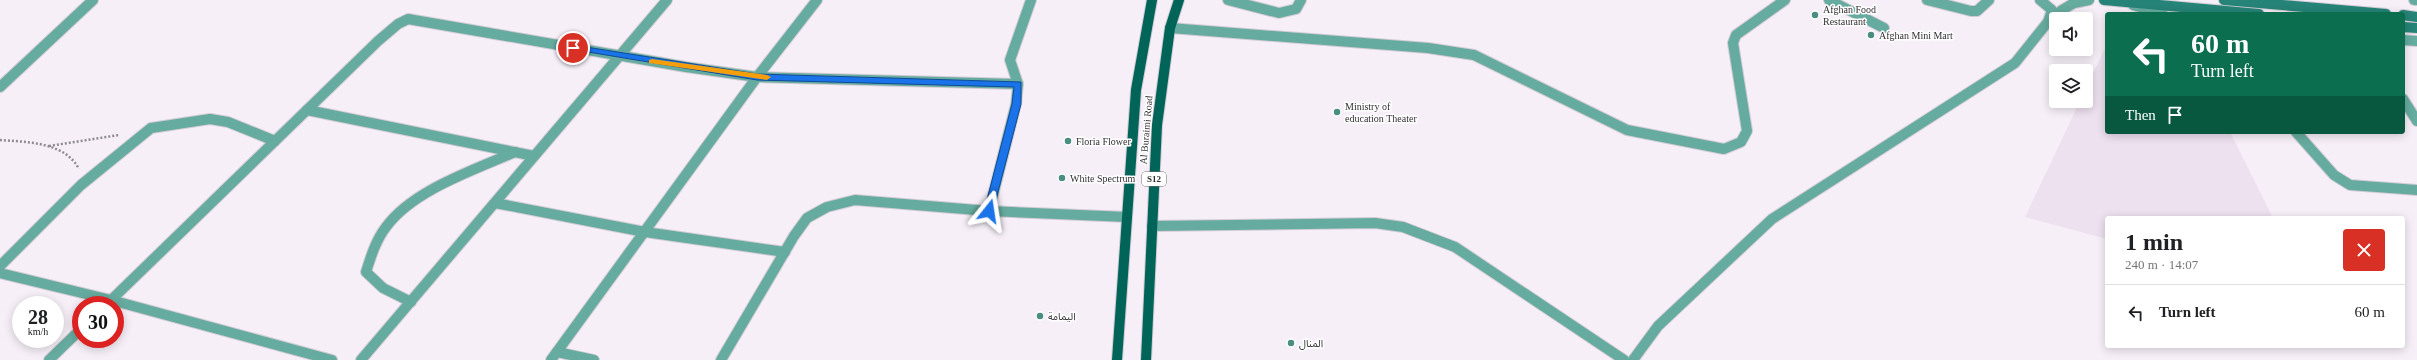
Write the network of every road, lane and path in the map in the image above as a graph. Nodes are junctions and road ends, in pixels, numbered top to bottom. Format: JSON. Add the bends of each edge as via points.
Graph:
{"nodes":[{"id":1,"x":93,"y":0,"type":"edge"},
{"id":2,"x":667,"y":0,"type":"edge"},
{"id":3,"x":817,"y":0,"type":"edge"},
{"id":4,"x":1031,"y":0,"type":"edge"},
{"id":5,"x":1152,"y":0,"type":"edge"},
{"id":6,"x":1179,"y":0,"type":"edge"},
{"id":7,"x":1228,"y":0,"type":"edge"},
{"id":8,"x":1301,"y":0,"type":"edge"},
{"id":9,"x":1785,"y":0,"type":"edge"},
{"id":10,"x":1829,"y":0,"type":"edge"},
{"id":11,"x":1927,"y":0,"type":"edge"},
{"id":12,"x":1989,"y":0,"type":"edge"},
{"id":13,"x":2040,"y":0,"type":"edge"},
{"id":14,"x":2089,"y":0,"type":"edge"},
{"id":15,"x":2104,"y":0,"type":"edge"},
{"id":16,"x":2224,"y":0,"type":"edge"},
{"id":17,"x":2123,"y":2,"type":"junction"},
{"id":18,"x":2156,"y":12,"type":"edge"},
{"id":19,"x":2236,"y":12,"type":"edge"},
{"id":20,"x":2363,"y":12,"type":"edge"},
{"id":21,"x":2405,"y":16,"type":"edge"},
{"id":22,"x":2417,"y":17,"type":"edge"},
{"id":23,"x":2048,"y":24,"type":"junction"},
{"id":24,"x":2405,"y":27,"type":"edge"},
{"id":25,"x":1170,"y":28,"type":"junction"},
{"id":26,"x":1884,"y":28,"type":"dead end"},
{"id":27,"x":2417,"y":28,"type":"edge"},
{"id":28,"x":2405,"y":40,"type":"edge"},
{"id":29,"x":2417,"y":41,"type":"edge"},
{"id":30,"x":619,"y":56,"type":"junction"},
{"id":31,"x":757,"y":77,"type":"junction"},
{"id":32,"x":1018,"y":84,"type":"junction"},
{"id":33,"x":0,"y":87,"type":"edge"},
{"id":34,"x":2405,"y":102,"type":"edge"},
{"id":35,"x":307,"y":110,"type":"junction"},
{"id":36,"x":2417,"y":121,"type":"edge"},
{"id":37,"x":2298,"y":134,"type":"edge"},
{"id":38,"x":0,"y":140,"type":"edge"},
{"id":39,"x":275,"y":141,"type":"junction"},
{"id":40,"x":515,"y":152,"type":"junction"},
{"id":41,"x":534,"y":156,"type":"junction"},
{"id":42,"x":81,"y":186,"type":"junction"},
{"id":43,"x":2417,"y":190,"type":"edge"},
{"id":44,"x":495,"y":204,"type":"junction"},
{"id":45,"x":989,"y":211,"type":"junction"},
{"id":46,"x":1127,"y":217,"type":"junction"},
{"id":47,"x":1152,"y":226,"type":"junction"},
{"id":48,"x":645,"y":232,"type":"junction"},
{"id":49,"x":785,"y":252,"type":"junction"},
{"id":50,"x":0,"y":266,"type":"edge"},
{"id":51,"x":0,"y":273,"type":"edge"},
{"id":52,"x":86,"y":296,"type":"edge"},
{"id":53,"x":115,"y":296,"type":"edge"},
{"id":54,"x":411,"y":302,"type":"junction"},
{"id":55,"x":124,"y":306,"type":"edge"},
{"id":56,"x":72,"y":338,"type":"edge"},
{"id":57,"x":554,"y":356,"type":"edge"},
{"id":58,"x":50,"y":360,"type":"edge"},
{"id":59,"x":332,"y":360,"type":"edge"},
{"id":60,"x":361,"y":360,"type":"edge"},
{"id":61,"x":594,"y":360,"type":"edge"},
{"id":62,"x":721,"y":360,"type":"edge"},
{"id":63,"x":1117,"y":360,"type":"edge"},
{"id":64,"x":1146,"y":360,"type":"edge"},
{"id":65,"x":1624,"y":360,"type":"edge"},
{"id":66,"x":1633,"y":360,"type":"edge"}],
"edges":[{"from":1,"to":33,"type":"street"},
{"from":2,"to":30,"type":"street"},
{"from":3,"to":31,"type":"street"},
{"from":4,"to":32,"type":"street","via":[[1010,60]]},
{"from":5,"to":46,"type":"main road","name":"Al Buraimi Road","number":"S12","via":[[1136,90]]},
{"from":6,"to":25,"type":"main road","name":"Al Buraimi Road","number":"S12"},
{"from":7,"to":8,"type":"street","via":[[1279,13],[1296,9]]},
{"from":9,"to":25,"type":"street","via":[[1734,39],[1747,131],[1741,142],[1724,149],[1627,130],[1474,55],[1428,48]]},
{"from":10,"to":26,"type":"street"},
{"from":11,"to":12,"type":"street","via":[[1971,11],[1977,11]]},
{"from":13,"to":23,"type":"street","via":[[2046,2],[2052,10]]},
{"from":14,"to":23,"type":"street","via":[[2074,3]]},
{"from":15,"to":17,"type":"main road"},
{"from":16,"to":20,"type":"main road"},
{"from":17,"to":18,"type":"street"},
{"from":17,"to":19,"type":"main road"},
{"from":21,"to":22,"type":"main road"},
{"from":23,"to":66,"type":"street","via":[[2015,62],[1772,219],[1658,326]]},
{"from":24,"to":27,"type":"main road"},
{"from":25,"to":47,"type":"main road","name":"Al Buraimi Road","number":"S12","via":[[1157,125]]},
{"from":28,"to":29,"type":"street"},
{"from":30,"to":31,"type":"street"},
{"from":30,"to":35,"type":"street","via":[[408,19],[378,41]]},
{"from":30,"to":41,"type":"street"},
{"from":31,"to":32,"type":"street"},
{"from":31,"to":48,"type":"street"},
{"from":32,"to":45,"type":"street","via":[[1016,104]]},
{"from":34,"to":36,"type":"street"},
{"from":35,"to":39,"type":"street"},
{"from":35,"to":40,"type":"street"},
{"from":37,"to":43,"type":"street","via":[[2334,175],[2350,185]]},
{"from":38,"to":42,"type":"path","via":[[49,146],[66,153],[79,167]]},
{"from":39,"to":42,"type":"street","via":[[228,122],[210,119],[151,128]]},
{"from":39,"to":53,"type":"street"},
{"from":40,"to":41,"type":"street"},
{"from":40,"to":54,"type":"street","via":[[420,198],[390,222],[372,252],[366,272],[383,288]]},
{"from":41,"to":44,"type":"street"},
{"from":42,"to":50,"type":"street"},
{"from":44,"to":48,"type":"street"},
{"from":44,"to":54,"type":"street"},
{"from":45,"to":46,"type":"street"},
{"from":45,"to":49,"type":"street","via":[[855,200],[827,207],[807,218]]},
{"from":46,"to":63,"type":"main road","name":"Al Buraimi Road","number":"S12"},
{"from":47,"to":64,"type":"main road","name":"Al Buraimi Road","number":"S12"},
{"from":47,"to":65,"type":"street","via":[[1347,222],[1403,228],[1455,247]]},
{"from":48,"to":49,"type":"street"},
{"from":48,"to":57,"type":"street"},
{"from":49,"to":62,"type":"street"},
{"from":51,"to":52,"type":"street"},
{"from":54,"to":60,"type":"street"},
{"from":55,"to":59,"type":"street"},
{"from":56,"to":58,"type":"street"},
{"from":57,"to":61,"type":"street"}]}
